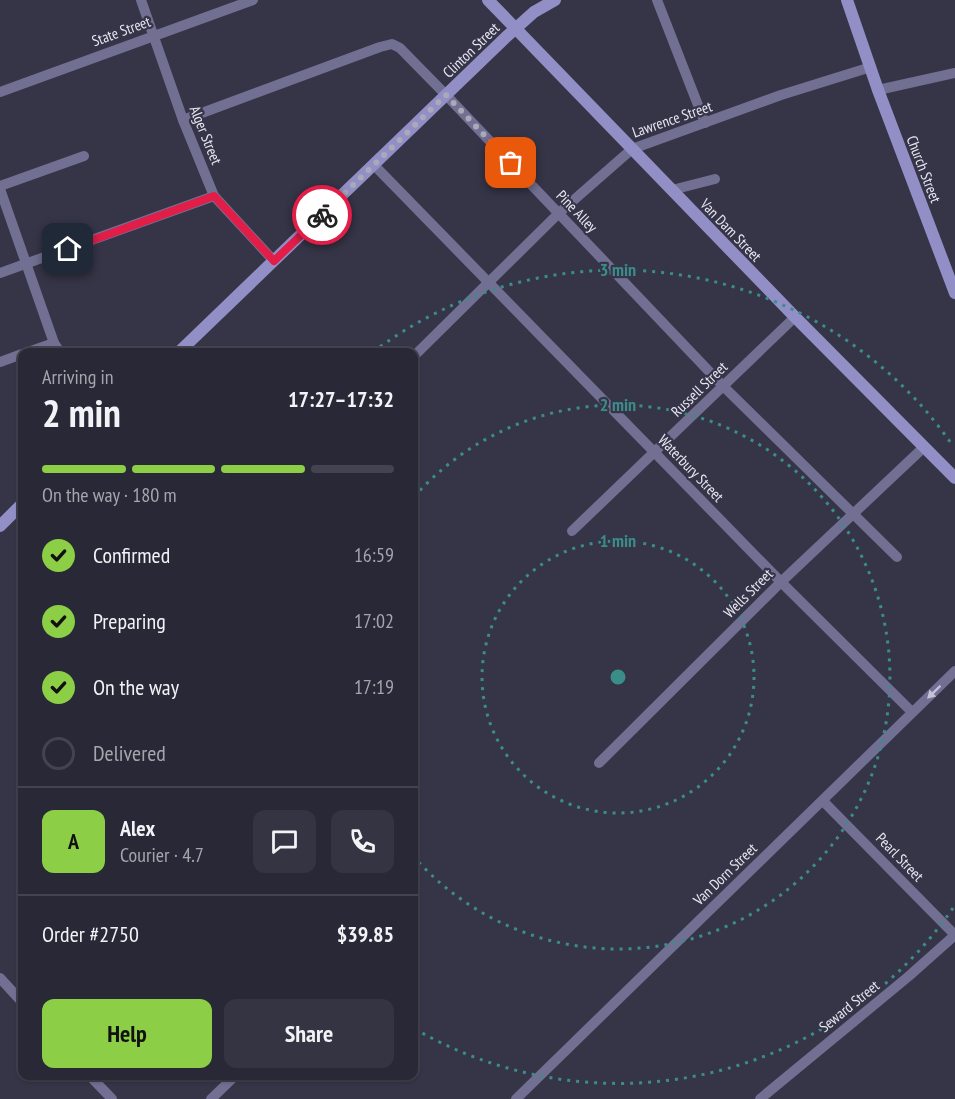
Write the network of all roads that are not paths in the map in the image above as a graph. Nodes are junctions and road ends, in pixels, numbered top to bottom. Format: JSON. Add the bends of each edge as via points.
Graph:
{"nodes":[{"id":1,"x":141,"y":0,"type":"edge"},
{"id":2,"x":253,"y":0,"type":"edge"},
{"id":3,"x":488,"y":0,"type":"edge"},
{"id":4,"x":555,"y":0,"type":"edge"},
{"id":5,"x":657,"y":0,"type":"edge"},
{"id":6,"x":847,"y":0,"type":"edge"},
{"id":7,"x":515,"y":30,"type":"junction"},
{"id":8,"x":153,"y":35,"type":"junction"},
{"id":9,"x":871,"y":67,"type":"junction"},
{"id":10,"x":955,"y":73,"type":"edge"},
{"id":11,"x":878,"y":90,"type":"junction"},
{"id":12,"x":0,"y":92,"type":"edge"},
{"id":13,"x":446,"y":95,"type":"junction"},
{"id":14,"x":183,"y":120,"type":"junction"},
{"id":15,"x":705,"y":123,"type":"junction"},
{"id":16,"x":632,"y":148,"type":"junction"},
{"id":17,"x":84,"y":156,"type":"dead end"},
{"id":18,"x":375,"y":165,"type":"junction"},
{"id":19,"x":715,"y":179,"type":"dead end"},
{"id":20,"x":0,"y":187,"type":"edge"},
{"id":21,"x":672,"y":190,"type":"junction"},
{"id":22,"x":214,"y":196,"type":"junction"},
{"id":23,"x":559,"y":213,"type":"junction"},
{"id":24,"x":274,"y":261,"type":"junction"},
{"id":25,"x":26,"y":263,"type":"junction"},
{"id":26,"x":0,"y":273,"type":"edge"},
{"id":27,"x":490,"y":284,"type":"junction"},
{"id":28,"x":955,"y":293,"type":"edge"},
{"id":29,"x":795,"y":317,"type":"junction"},
{"id":30,"x":57,"y":348,"type":"edge"},
{"id":31,"x":183,"y":348,"type":"edge"},
{"id":32,"x":418,"y":352,"type":"edge"},
{"id":33,"x":18,"y":355,"type":"edge"},
{"id":34,"x":0,"y":362,"type":"edge"},
{"id":35,"x":723,"y":386,"type":"junction"},
{"id":36,"x":923,"y":448,"type":"junction"},
{"id":37,"x":656,"y":452,"type":"junction"},
{"id":38,"x":955,"y":478,"type":"edge"},
{"id":39,"x":18,"y":508,"type":"edge"},
{"id":40,"x":853,"y":513,"type":"junction"},
{"id":41,"x":0,"y":526,"type":"edge"},
{"id":42,"x":572,"y":531,"type":"dead end"},
{"id":43,"x":897,"y":557,"type":"dead end"},
{"id":44,"x":781,"y":582,"type":"junction"},
{"id":45,"x":955,"y":672,"type":"edge"},
{"id":46,"x":912,"y":712,"type":"junction"},
{"id":47,"x":599,"y":763,"type":"dead end"},
{"id":48,"x":824,"y":801,"type":"junction"},
{"id":49,"x":955,"y":935,"type":"edge"},
{"id":50,"x":0,"y":978,"type":"edge"},
{"id":51,"x":18,"y":998,"type":"edge"},
{"id":52,"x":94,"y":1080,"type":"edge"},
{"id":53,"x":231,"y":1080,"type":"edge"},
{"id":54,"x":112,"y":1099,"type":"edge"},
{"id":55,"x":211,"y":1099,"type":"edge"},
{"id":56,"x":516,"y":1099,"type":"edge"},
{"id":57,"x":760,"y":1099,"type":"edge"}],
"edges":[{"from":1,"to":8,"type":"street","name":"Alger Street"},
{"from":2,"to":8,"type":"street","name":"State Street"},
{"from":3,"to":7,"type":"main road","name":"Van Dam Street"},
{"from":4,"to":7,"type":"main road","name":"Clinton Street"},
{"from":5,"to":15,"type":"street"},
{"from":6,"to":9,"type":"main road"},
{"from":7,"to":13,"type":"main road","name":"Clinton Street"},
{"from":7,"to":16,"type":"main road","name":"Van Dam Street"},
{"from":8,"to":12,"type":"street","name":"State Street"},
{"from":8,"to":14,"type":"street","name":"Alger Street"},
{"from":9,"to":11,"type":"main road","name":"Church Street"},
{"from":9,"to":15,"type":"street","name":"Lawrence Street"},
{"from":10,"to":11,"type":"street"},
{"from":11,"to":28,"type":"main road","name":"Church Street"},
{"from":13,"to":14,"type":"street","name":"Pine Alley","via":[[392,44]]},
{"from":13,"to":18,"type":"main road","name":"Clinton Street"},
{"from":13,"to":23,"type":"street","name":"Pine Alley"},
{"from":14,"to":22,"type":"street","name":"Alger Street"},
{"from":15,"to":16,"type":"street","name":"Lawrence Street"},
{"from":16,"to":21,"type":"main road","name":"Van Dam Street"},
{"from":16,"to":23,"type":"street","name":"Lawrence Street"},
{"from":17,"to":20,"type":"street"},
{"from":18,"to":24,"type":"main road","name":"Clinton Street"},
{"from":18,"to":27,"type":"street","name":"Waterbury Street"},
{"from":19,"to":21,"type":"street"},
{"from":20,"to":25,"type":"street"},
{"from":21,"to":29,"type":"main road","name":"Van Dam Street"},
{"from":22,"to":24,"type":"street","name":"Alger Street"},
{"from":22,"to":25,"type":"street"},
{"from":23,"to":27,"type":"street","name":"Lawrence Street"},
{"from":23,"to":35,"type":"street","name":"Pine Alley"},
{"from":24,"to":31,"type":"main road","name":"Clinton Street"},
{"from":25,"to":26,"type":"street"},
{"from":25,"to":30,"type":"street"},
{"from":27,"to":32,"type":"street","name":"Lawrence Street"},
{"from":27,"to":37,"type":"street","name":"Waterbury Street"},
{"from":29,"to":35,"type":"street","name":"Russell Street"},
{"from":29,"to":36,"type":"main road","name":"Van Dam Street"},
{"from":33,"to":34,"type":"street"},
{"from":35,"to":37,"type":"street","name":"Russell Street"},
{"from":35,"to":40,"type":"street","name":"Pine Alley"},
{"from":36,"to":38,"type":"main road","name":"Van Dam Street"},
{"from":36,"to":40,"type":"street","name":"Wells Street"},
{"from":37,"to":42,"type":"street","name":"Russell Street"},
{"from":37,"to":44,"type":"street","name":"Waterbury Street"},
{"from":39,"to":41,"type":"main road"},
{"from":40,"to":43,"type":"street","name":"Pine Alley"},
{"from":40,"to":44,"type":"street","name":"Wells Street"},
{"from":44,"to":46,"type":"street","name":"Waterbury Street"},
{"from":44,"to":47,"type":"street","name":"Wells Street"},
{"from":45,"to":46,"type":"street","name":"Van Dorn Street","one_way":true},
{"from":46,"to":48,"type":"street","name":"Van Dorn Street"},
{"from":48,"to":49,"type":"street","name":"Pearl Street"},
{"from":48,"to":56,"type":"street","name":"Van Dorn Street"},
{"from":49,"to":57,"type":"street","name":"Seward Street"},
{"from":50,"to":51,"type":"street"},
{"from":52,"to":54,"type":"street"},
{"from":53,"to":55,"type":"street"}]}
